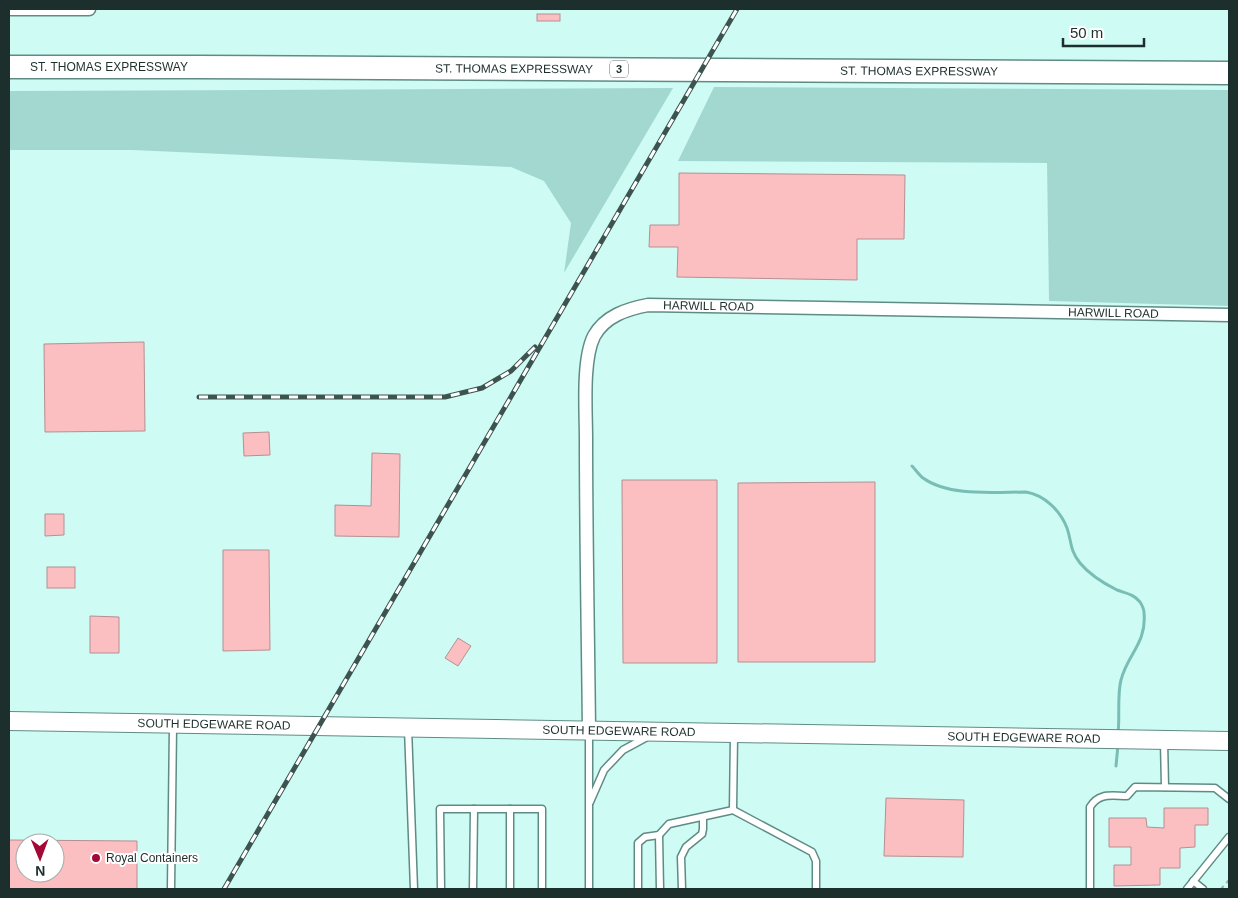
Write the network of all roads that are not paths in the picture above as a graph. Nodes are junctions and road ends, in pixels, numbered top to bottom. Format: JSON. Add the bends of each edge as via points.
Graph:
{"nodes":[{"id":1,"x":9,"y":9,"type":"edge"},
{"id":2,"x":89,"y":9,"type":"edge"},
{"id":3,"x":9,"y":67,"type":"edge"},
{"id":4,"x":1229,"y":73,"type":"edge"},
{"id":5,"x":1229,"y":315,"type":"edge"},
{"id":6,"x":9,"y":721,"type":"edge"},
{"id":7,"x":174,"y":725,"type":"junction"},
{"id":8,"x":408,"y":728,"type":"junction"},
{"id":9,"x":589,"y":731,"type":"junction"},
{"id":10,"x":657,"y":732,"type":"junction"},
{"id":11,"x":734,"y":733,"type":"junction"},
{"id":12,"x":1164,"y":740,"type":"junction"},
{"id":13,"x":1229,"y":741,"type":"edge"},
{"id":14,"x":1165,"y":787,"type":"junction"},
{"id":15,"x":1229,"y":799,"type":"edge"},
{"id":16,"x":589,"y":805,"type":"junction"},
{"id":17,"x":474,"y":809,"type":"junction"},
{"id":18,"x":510,"y":809,"type":"junction"},
{"id":19,"x":733,"y":810,"type":"junction"},
{"id":20,"x":702,"y":817,"type":"junction"},
{"id":21,"x":659,"y":835,"type":"junction"},
{"id":22,"x":1229,"y":837,"type":"edge"},
{"id":23,"x":1194,"y":881,"type":"junction"},
{"id":24,"x":171,"y":889,"type":"edge"},
{"id":25,"x":414,"y":889,"type":"edge"},
{"id":26,"x":441,"y":889,"type":"edge"},
{"id":27,"x":473,"y":889,"type":"edge"},
{"id":28,"x":510,"y":889,"type":"edge"},
{"id":29,"x":542,"y":889,"type":"edge"},
{"id":30,"x":589,"y":889,"type":"edge"},
{"id":31,"x":638,"y":889,"type":"edge"},
{"id":32,"x":660,"y":889,"type":"edge"},
{"id":33,"x":682,"y":889,"type":"edge"},
{"id":34,"x":816,"y":889,"type":"edge"},
{"id":35,"x":1090,"y":889,"type":"edge"},
{"id":36,"x":1186,"y":889,"type":"edge"},
{"id":37,"x":1203,"y":889,"type":"edge"}],
"edges":[{"from":1,"to":2,"type":"street"},
{"from":3,"to":4,"type":"highway","name":"ST. THOMAS EXPRESSWAY","number":"3"},
{"from":5,"to":9,"type":"street","name":"HARWILL ROAD","via":[[648,305],[614,316],[594,337],[587,371]]},
{"from":6,"to":7,"type":"main road","name":"SOUTH EDGEWARE ROAD"},
{"from":7,"to":8,"type":"main road","name":"SOUTH EDGEWARE ROAD"},
{"from":7,"to":24,"type":"lane"},
{"from":8,"to":9,"type":"main road","name":"SOUTH EDGEWARE ROAD"},
{"from":8,"to":25,"type":"lane"},
{"from":9,"to":10,"type":"main road","name":"SOUTH EDGEWARE ROAD"},
{"from":9,"to":16,"type":"lane"},
{"from":10,"to":11,"type":"main road","name":"SOUTH EDGEWARE ROAD"},
{"from":10,"to":16,"type":"lane","via":[[623,750],[604,770]]},
{"from":11,"to":12,"type":"main road","name":"SOUTH EDGEWARE ROAD"},
{"from":11,"to":19,"type":"lane"},
{"from":12,"to":13,"type":"main road","name":"SOUTH EDGEWARE ROAD"},
{"from":12,"to":14,"type":"lane"},
{"from":14,"to":15,"type":"lane","via":[[1215,788]]},
{"from":14,"to":35,"type":"lane","via":[[1135,787],[1127,796],[1094,800],[1090,807]]},
{"from":16,"to":30,"type":"lane"},
{"from":17,"to":18,"type":"lane"},
{"from":17,"to":26,"type":"lane","via":[[440,809]]},
{"from":17,"to":27,"type":"lane"},
{"from":18,"to":28,"type":"lane"},
{"from":18,"to":29,"type":"lane","via":[[542,809]]},
{"from":19,"to":20,"type":"lane"},
{"from":19,"to":34,"type":"lane","via":[[812,852],[816,861]]},
{"from":20,"to":21,"type":"lane","via":[[669,824]]},
{"from":20,"to":33,"type":"lane","via":[[702,834],[686,847],[681,857]]},
{"from":21,"to":31,"type":"lane","via":[[645,837],[638,843]]},
{"from":21,"to":32,"type":"lane"},
{"from":22,"to":23,"type":"lane"},
{"from":23,"to":36,"type":"lane"},
{"from":23,"to":37,"type":"lane"}]}
